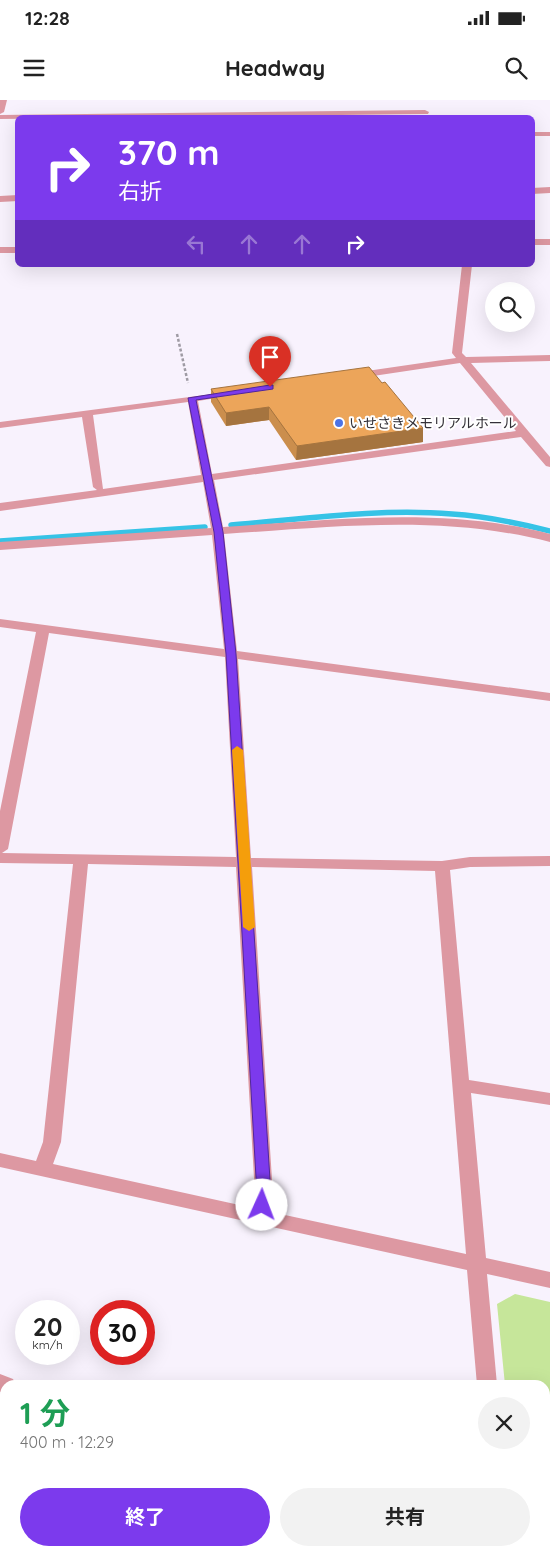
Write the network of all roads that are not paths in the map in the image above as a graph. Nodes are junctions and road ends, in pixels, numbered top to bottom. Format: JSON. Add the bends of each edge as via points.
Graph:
{"nodes":[{"id":1,"x":3,"y":100,"type":"edge"},
{"id":2,"x":422,"y":100,"type":"edge"},
{"id":3,"x":0,"y":112,"type":"edge"},
{"id":4,"x":426,"y":115,"type":"edge"},
{"id":5,"x":0,"y":117,"type":"edge"},
{"id":6,"x":15,"y":117,"type":"edge"},
{"id":7,"x":535,"y":134,"type":"edge"},
{"id":8,"x":550,"y":134,"type":"edge"},
{"id":9,"x":550,"y":190,"type":"edge"},
{"id":10,"x":535,"y":191,"type":"edge"},
{"id":11,"x":15,"y":198,"type":"edge"},
{"id":12,"x":0,"y":199,"type":"edge"},
{"id":13,"x":535,"y":242,"type":"edge"},
{"id":14,"x":550,"y":242,"type":"edge"},
{"id":15,"x":0,"y":250,"type":"edge"},
{"id":16,"x":15,"y":250,"type":"edge"},
{"id":17,"x":467,"y":267,"type":"edge"},
{"id":18,"x":550,"y":358,"type":"edge"},
{"id":19,"x":461,"y":360,"type":"junction"},
{"id":20,"x":339,"y":378,"type":"edge"},
{"id":21,"x":241,"y":391,"type":"edge"},
{"id":22,"x":192,"y":398,"type":"junction"},
{"id":23,"x":87,"y":413,"type":"junction"},
{"id":24,"x":0,"y":425,"type":"edge"},
{"id":25,"x":523,"y":433,"type":"junction"},
{"id":26,"x":550,"y":464,"type":"edge"},
{"id":27,"x":208,"y":479,"type":"junction"},
{"id":28,"x":99,"y":487,"type":"dead end"},
{"id":29,"x":0,"y":507,"type":"edge"},
{"id":30,"x":218,"y":532,"type":"junction"},
{"id":31,"x":550,"y":538,"type":"edge"},
{"id":32,"x":0,"y":546,"type":"edge"},
{"id":33,"x":0,"y":623,"type":"edge"},
{"id":34,"x":42,"y":629,"type":"junction"},
{"id":35,"x":231,"y":654,"type":"junction"},
{"id":36,"x":550,"y":697,"type":"edge"},
{"id":37,"x":0,"y":848,"type":"edge"},
{"id":38,"x":0,"y":858,"type":"edge"},
{"id":39,"x":81,"y":860,"type":"junction"},
{"id":40,"x":550,"y":861,"type":"edge"},
{"id":41,"x":245,"y":864,"type":"junction"},
{"id":42,"x":442,"y":866,"type":"junction"},
{"id":43,"x":462,"y":1085,"type":"junction"},
{"id":44,"x":550,"y":1099,"type":"edge"},
{"id":45,"x":0,"y":1160,"type":"edge"},
{"id":46,"x":42,"y":1169,"type":"junction"},
{"id":47,"x":261,"y":1216,"type":"junction"},
{"id":48,"x":476,"y":1264,"type":"junction"},
{"id":49,"x":550,"y":1280,"type":"edge"},
{"id":50,"x":487,"y":1380,"type":"edge"}],
"edges":[{"from":1,"to":3,"type":"street"},
{"from":2,"to":4,"type":"street"},
{"from":5,"to":6,"type":"street"},
{"from":7,"to":8,"type":"street"},
{"from":9,"to":10,"type":"street"},
{"from":11,"to":12,"type":"street"},
{"from":13,"to":14,"type":"street"},
{"from":15,"to":16,"type":"street"},
{"from":17,"to":19,"type":"street","via":[[457,353]]},
{"from":18,"to":19,"type":"street"},
{"from":19,"to":20,"type":"street"},
{"from":19,"to":25,"type":"street"},
{"from":21,"to":22,"type":"street"},
{"from":22,"to":23,"type":"street"},
{"from":22,"to":27,"type":"street"},
{"from":23,"to":24,"type":"street"},
{"from":23,"to":28,"type":"street"},
{"from":25,"to":26,"type":"street"},
{"from":25,"to":27,"type":"street"},
{"from":27,"to":29,"type":"street"},
{"from":27,"to":30,"type":"street"},
{"from":30,"to":31,"type":"street","via":[[367,521],[448,520],[491,524]]},
{"from":30,"to":32,"type":"street"},
{"from":30,"to":35,"type":"street"},
{"from":33,"to":34,"type":"street"},
{"from":34,"to":35,"type":"street"},
{"from":34,"to":37,"type":"street"},
{"from":35,"to":36,"type":"street"},
{"from":35,"to":41,"type":"street"},
{"from":38,"to":39,"type":"street"},
{"from":39,"to":41,"type":"street"},
{"from":39,"to":46,"type":"street","via":[[52,1142]]},
{"from":40,"to":42,"type":"street","via":[[470,862]]},
{"from":41,"to":42,"type":"street"},
{"from":41,"to":47,"type":"street","via":[[264,1195]]},
{"from":42,"to":43,"type":"street"},
{"from":43,"to":44,"type":"street"},
{"from":43,"to":48,"type":"street"},
{"from":45,"to":46,"type":"street"},
{"from":46,"to":47,"type":"street"},
{"from":47,"to":48,"type":"street"},
{"from":48,"to":49,"type":"street"},
{"from":48,"to":50,"type":"street"}]}
